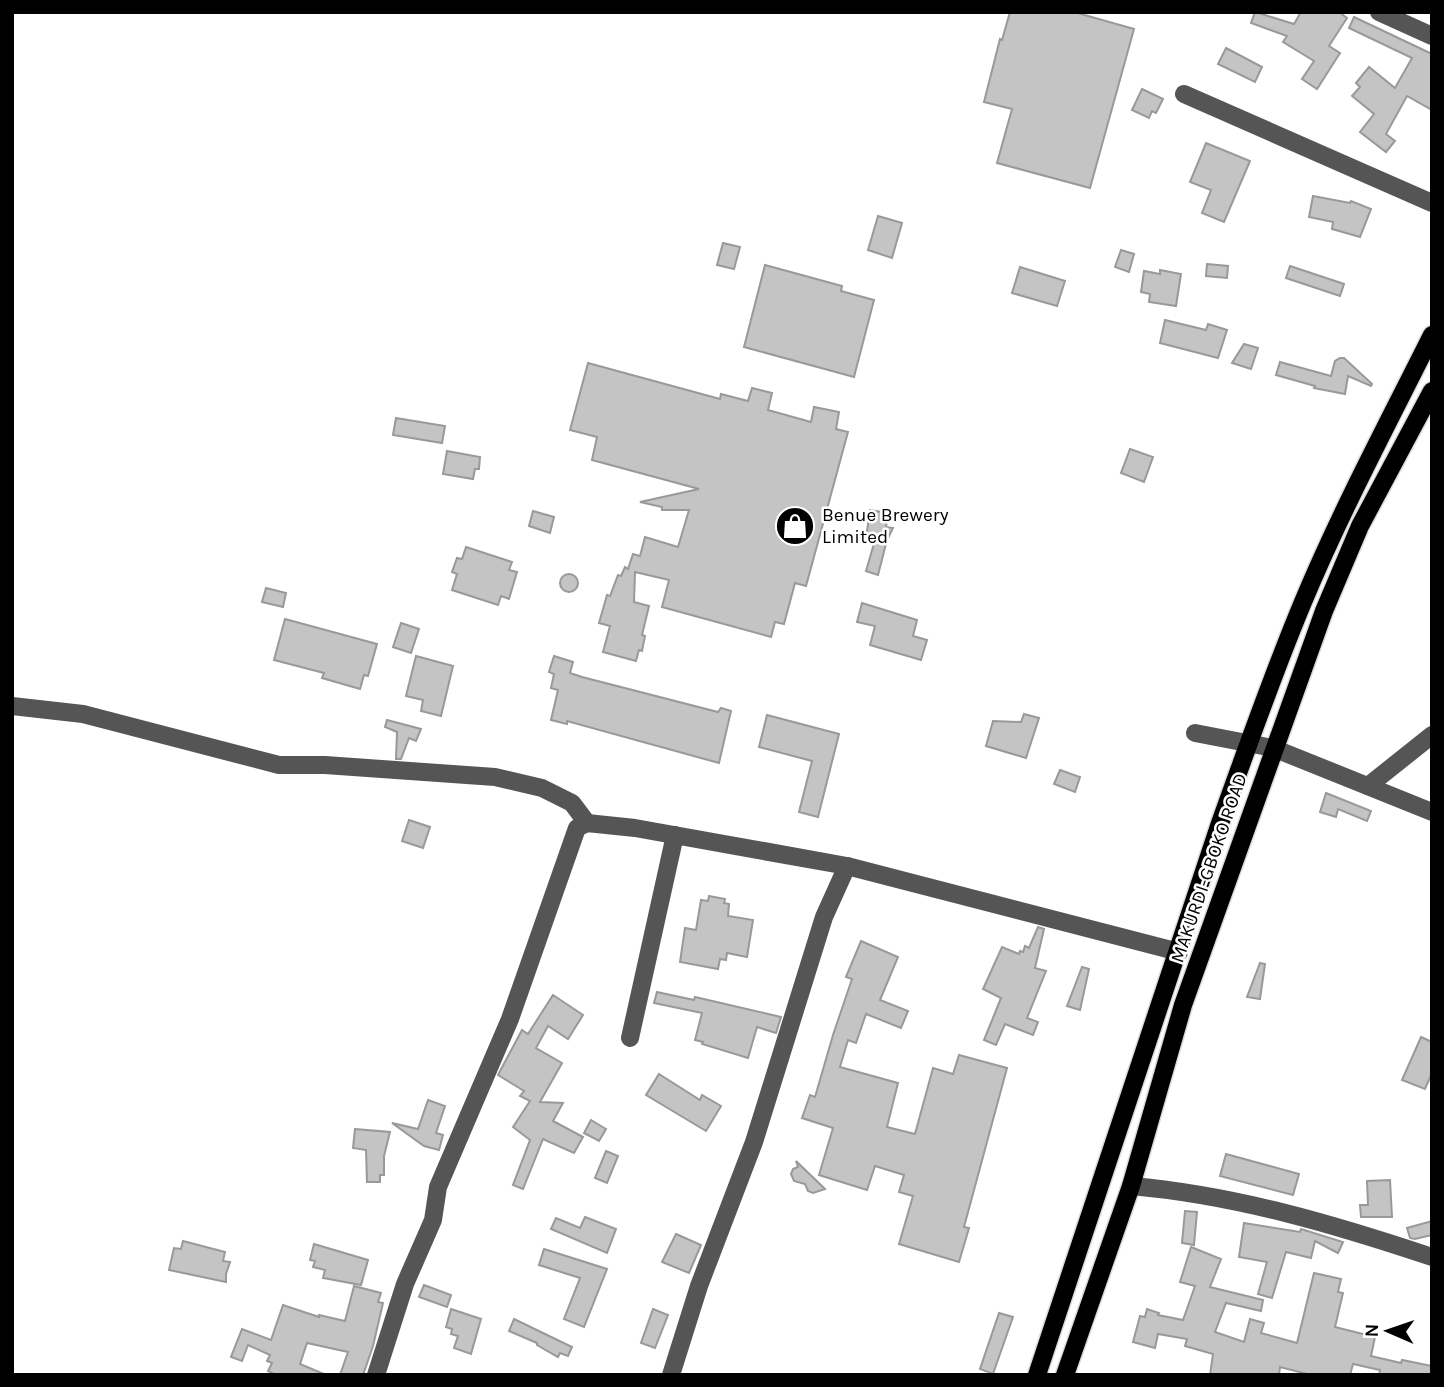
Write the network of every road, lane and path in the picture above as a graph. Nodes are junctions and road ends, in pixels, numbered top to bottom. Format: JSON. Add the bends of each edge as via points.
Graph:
{"nodes":[{"id":1,"x":1379,"y":12,"type":"edge"},
{"id":2,"x":1432,"y":36,"type":"edge"},
{"id":3,"x":1184,"y":94,"type":"dead end"},
{"id":4,"x":1432,"y":203,"type":"edge"},
{"id":5,"x":1432,"y":335,"type":"edge"},
{"id":6,"x":1432,"y":391,"type":"edge"},
{"id":7,"x":12,"y":706,"type":"edge"},
{"id":8,"x":1195,"y":733,"type":"dead end"},
{"id":9,"x":1432,"y":735,"type":"edge"},
{"id":10,"x":1249,"y":742,"type":"junction"},
{"id":11,"x":1273,"y":748,"type":"junction"},
{"id":12,"x":1368,"y":786,"type":"junction"},
{"id":13,"x":1432,"y":812,"type":"edge"},
{"id":14,"x":587,"y":823,"type":"junction"},
{"id":15,"x":675,"y":835,"type":"junction"},
{"id":16,"x":847,"y":866,"type":"junction"},
{"id":17,"x":1179,"y":952,"type":"junction"},
{"id":18,"x":630,"y":1038,"type":"dead end"},
{"id":19,"x":1131,"y":1186,"type":"junction"},
{"id":20,"x":1432,"y":1257,"type":"edge"},
{"id":21,"x":376,"y":1375,"type":"edge"},
{"id":22,"x":671,"y":1375,"type":"edge"},
{"id":23,"x":1037,"y":1375,"type":"edge"},
{"id":24,"x":1065,"y":1375,"type":"edge"}],
"edges":[{"from":1,"to":2,"type":"street"},
{"from":3,"to":4,"type":"street"},
{"from":5,"to":10,"type":"main road","via":[[1318,567]]},
{"from":6,"to":11,"type":"main road","name":"MAKURDI-GBOKO ROAD","via":[[1360,526]]},
{"from":7,"to":14,"type":"street","via":[[83,714],[279,765],[495,777],[542,788],[572,803]]},
{"from":8,"to":10,"type":"street"},
{"from":9,"to":12,"type":"street"},
{"from":10,"to":11,"type":"street"},
{"from":10,"to":17,"type":"main road"},
{"from":11,"to":12,"type":"street"},
{"from":11,"to":19,"type":"main road","name":"MAKURDI-GBOKO ROAD","via":[[1183,1006]]},
{"from":12,"to":13,"type":"street"},
{"from":14,"to":15,"type":"street"},
{"from":14,"to":21,"type":"street","via":[[577,828],[510,1019],[439,1187],[433,1220],[405,1284]]},
{"from":15,"to":16,"type":"street"},
{"from":15,"to":18,"type":"street"},
{"from":16,"to":17,"type":"street"},
{"from":16,"to":22,"type":"street","via":[[824,917],[754,1142]]},
{"from":17,"to":23,"type":"main road"},
{"from":19,"to":20,"type":"street","via":[[1245,1202]]},
{"from":19,"to":24,"type":"main road","name":"MAKURDI-GBOKO ROAD"}]}
